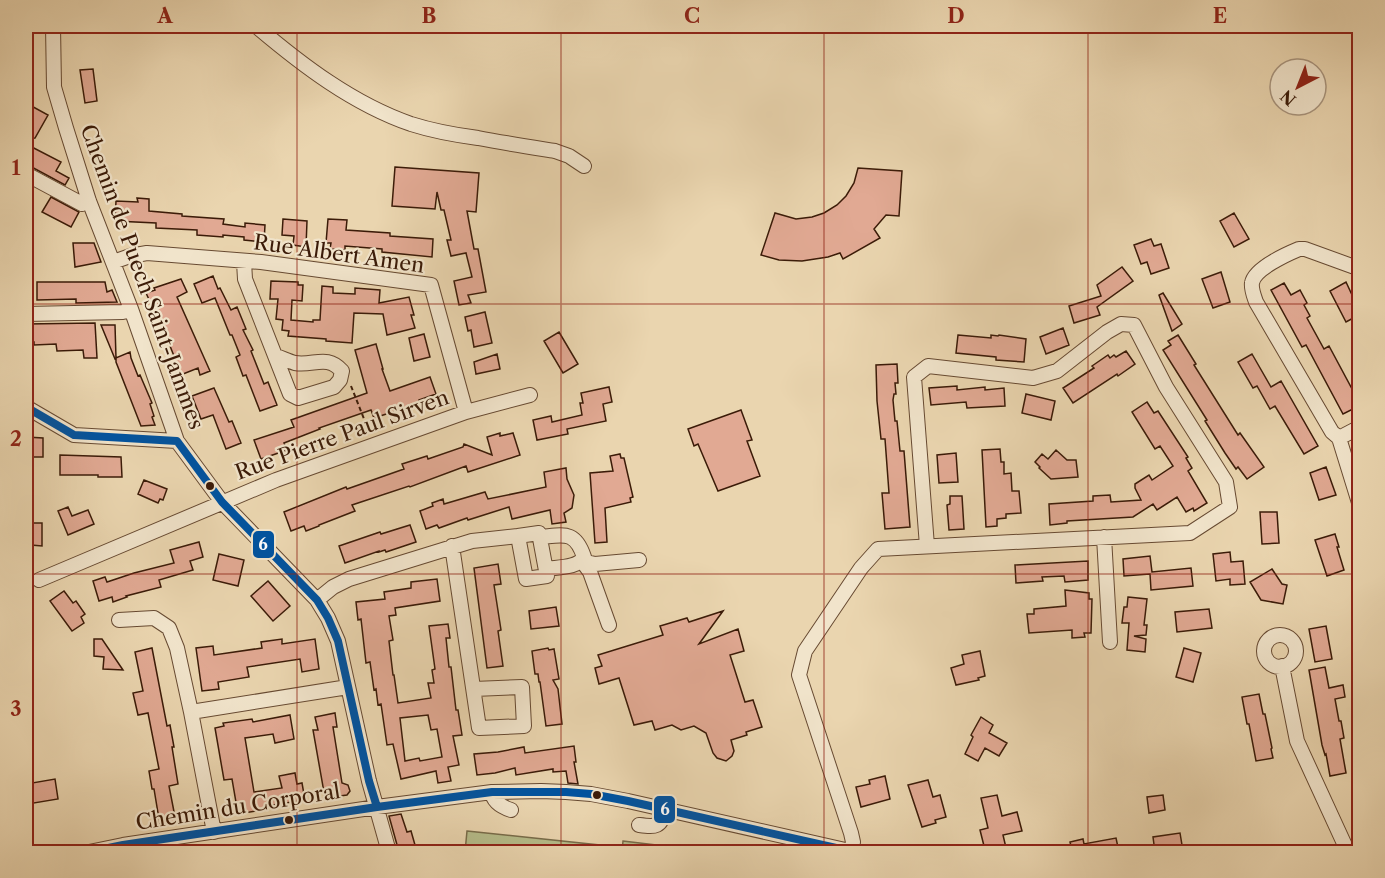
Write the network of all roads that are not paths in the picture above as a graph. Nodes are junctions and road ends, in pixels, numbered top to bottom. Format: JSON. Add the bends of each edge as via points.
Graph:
{"nodes":[{"id":1,"x":52,"y":26,"type":"edge"},
{"id":2,"x":256,"y":26,"type":"edge"},
{"id":3,"x":584,"y":166,"type":"dead end"},
{"id":4,"x":26,"y":174,"type":"edge"},
{"id":5,"x":89,"y":201,"type":"junction"},
{"id":6,"x":113,"y":262,"type":"junction"},
{"id":7,"x":244,"y":262,"type":"junction"},
{"id":8,"x":1359,"y":269,"type":"edge"},
{"id":9,"x":131,"y":309,"type":"junction"},
{"id":10,"x":26,"y":314,"type":"edge"},
{"id":11,"x":276,"y":356,"type":"junction"},
{"id":12,"x":530,"y":395,"type":"dead end"},
{"id":13,"x":26,"y":407,"type":"edge"},
{"id":14,"x":466,"y":412,"type":"junction"},
{"id":15,"x":1359,"y":427,"type":"edge"},
{"id":16,"x":1339,"y":438,"type":"junction"},
{"id":17,"x":177,"y":441,"type":"junction"},
{"id":18,"x":222,"y":502,"type":"junction"},
{"id":19,"x":1359,"y":506,"type":"edge"},
{"id":20,"x":518,"y":536,"type":"junction"},
{"id":21,"x":540,"y":537,"type":"junction"},
{"id":22,"x":1104,"y":537,"type":"junction"},
{"id":23,"x":452,"y":546,"type":"junction"},
{"id":24,"x":927,"y":546,"type":"junction"},
{"id":25,"x":639,"y":560,"type":"dead end"},
{"id":26,"x":582,"y":561,"type":"junction"},
{"id":27,"x":546,"y":569,"type":"junction"},
{"id":28,"x":39,"y":580,"type":"dead end"},
{"id":29,"x":317,"y":600,"type":"junction"},
{"id":30,"x":118,"y":620,"type":"dead end"},
{"id":31,"x":609,"y":625,"type":"dead end"},
{"id":32,"x":1110,"y":642,"type":"dead end"},
{"id":33,"x":1282,"y":666,"type":"dead end"},
{"id":34,"x":348,"y":687,"type":"junction"},
{"id":35,"x":474,"y":689,"type":"junction"},
{"id":36,"x":191,"y":712,"type":"junction"},
{"id":37,"x":492,"y":792,"type":"junction"},
{"id":38,"x":377,"y":807,"type":"junction"},
{"id":39,"x":665,"y":809,"type":"junction"},
{"id":40,"x":511,"y":810,"type":"dead end"},
{"id":41,"x":639,"y":825,"type":"dead end"},
{"id":42,"x":214,"y":832,"type":"junction"},
{"id":43,"x":89,"y":852,"type":"edge"},
{"id":44,"x":389,"y":852,"type":"edge"},
{"id":45,"x":853,"y":852,"type":"edge"},
{"id":46,"x":1348,"y":852,"type":"edge"}],
"edges":[{"from":1,"to":5,"type":"street","name":"Chemin de Puech Saint-Jammes","via":[[54,87]]},
{"from":2,"to":3,"type":"street","via":[[312,70],[375,109],[410,124],[555,151]]},
{"from":4,"to":5,"type":"street","via":[[82,204]]},
{"from":5,"to":6,"type":"street","name":"Chemin de Puech Saint-Jammes"},
{"from":6,"to":7,"type":"street","name":"Rue Albert Amen","via":[[147,253]]},
{"from":6,"to":9,"type":"street","name":"Chemin de Puech Saint-Jammes"},
{"from":7,"to":11,"type":"street","via":[[245,279]]},
{"from":7,"to":14,"type":"street","name":"Rue Albert Amen","via":[[431,285]]},
{"from":8,"to":16,"type":"street","via":[[1299,249],[1260,270],[1251,286],[1256,302]]},
{"from":9,"to":10,"type":"street"},
{"from":9,"to":17,"type":"street","name":"Chemin de Puech Saint-Jammes"},
{"from":11,"to":11,"type":"street","via":[[290,394],[298,398],[334,387],[340,380],[342,371],[336,364],[296,363]]},
{"from":12,"to":14,"type":"street","name":"Rue Pierre Paul Sirven"},
{"from":13,"to":17,"type":"street","via":[[74,435]]},
{"from":14,"to":18,"type":"street","name":"Rue Pierre Paul Sirven"},
{"from":15,"to":16,"type":"street"},
{"from":16,"to":19,"type":"street"},
{"from":17,"to":18,"type":"street","name":"Chemin de Puech Saint-Jammes"},
{"from":18,"to":28,"type":"street","name":"Rue Pierre Paul Sirven"},
{"from":18,"to":29,"type":"street","name":"Chemin de Puech Saint-Jammes"},
{"from":20,"to":21,"type":"street","via":[[539,533]]},
{"from":20,"to":23,"type":"street"},
{"from":20,"to":27,"type":"street","via":[[526,579],[547,576]]},
{"from":21,"to":26,"type":"street","via":[[574,538],[580,545]]},
{"from":21,"to":27,"type":"street"},
{"from":22,"to":24,"type":"street"},
{"from":22,"to":24,"type":"street","via":[[1190,533],[1230,507],[1226,482],[1166,387],[1134,325],[1121,324],[1057,371],[1033,378],[928,366],[914,377]]},
{"from":22,"to":32,"type":"street"},
{"from":23,"to":29,"type":"street","via":[[349,579]]},
{"from":23,"to":35,"type":"street"},
{"from":24,"to":45,"type":"street","via":[[878,549],[805,651],[799,675],[851,833]]},
{"from":25,"to":26,"type":"street","via":[[595,564]]},
{"from":26,"to":27,"type":"street"},
{"from":26,"to":31,"type":"street"},
{"from":29,"to":34,"type":"street","name":"Chemin de Puech Saint-Jammes","via":[[338,641]]},
{"from":30,"to":36,"type":"street","via":[[154,618],[169,628]]},
{"from":33,"to":46,"type":"street","via":[[1297,741]]},
{"from":34,"to":36,"type":"street"},
{"from":34,"to":38,"type":"street","name":"Chemin de Puech Saint-Jammes"},
{"from":35,"to":35,"type":"street","via":[[479,728],[524,726],[522,687]]},
{"from":36,"to":42,"type":"street"},
{"from":37,"to":38,"type":"street","name":"Chemin du Corporal"},
{"from":37,"to":39,"type":"street","name":"Chemin du Corporal","via":[[574,793]]},
{"from":37,"to":40,"type":"street","via":[[494,800]]},
{"from":38,"to":42,"type":"street","name":"Chemin du Corporal"},
{"from":38,"to":44,"type":"street","name":"Chemin de Puech Saint-Jammes"},
{"from":39,"to":41,"type":"street","via":[[659,824]]},
{"from":39,"to":45,"type":"street","name":"Chemin du Corporal"},
{"from":42,"to":43,"type":"street","name":"Chemin du Corporal"}]}
